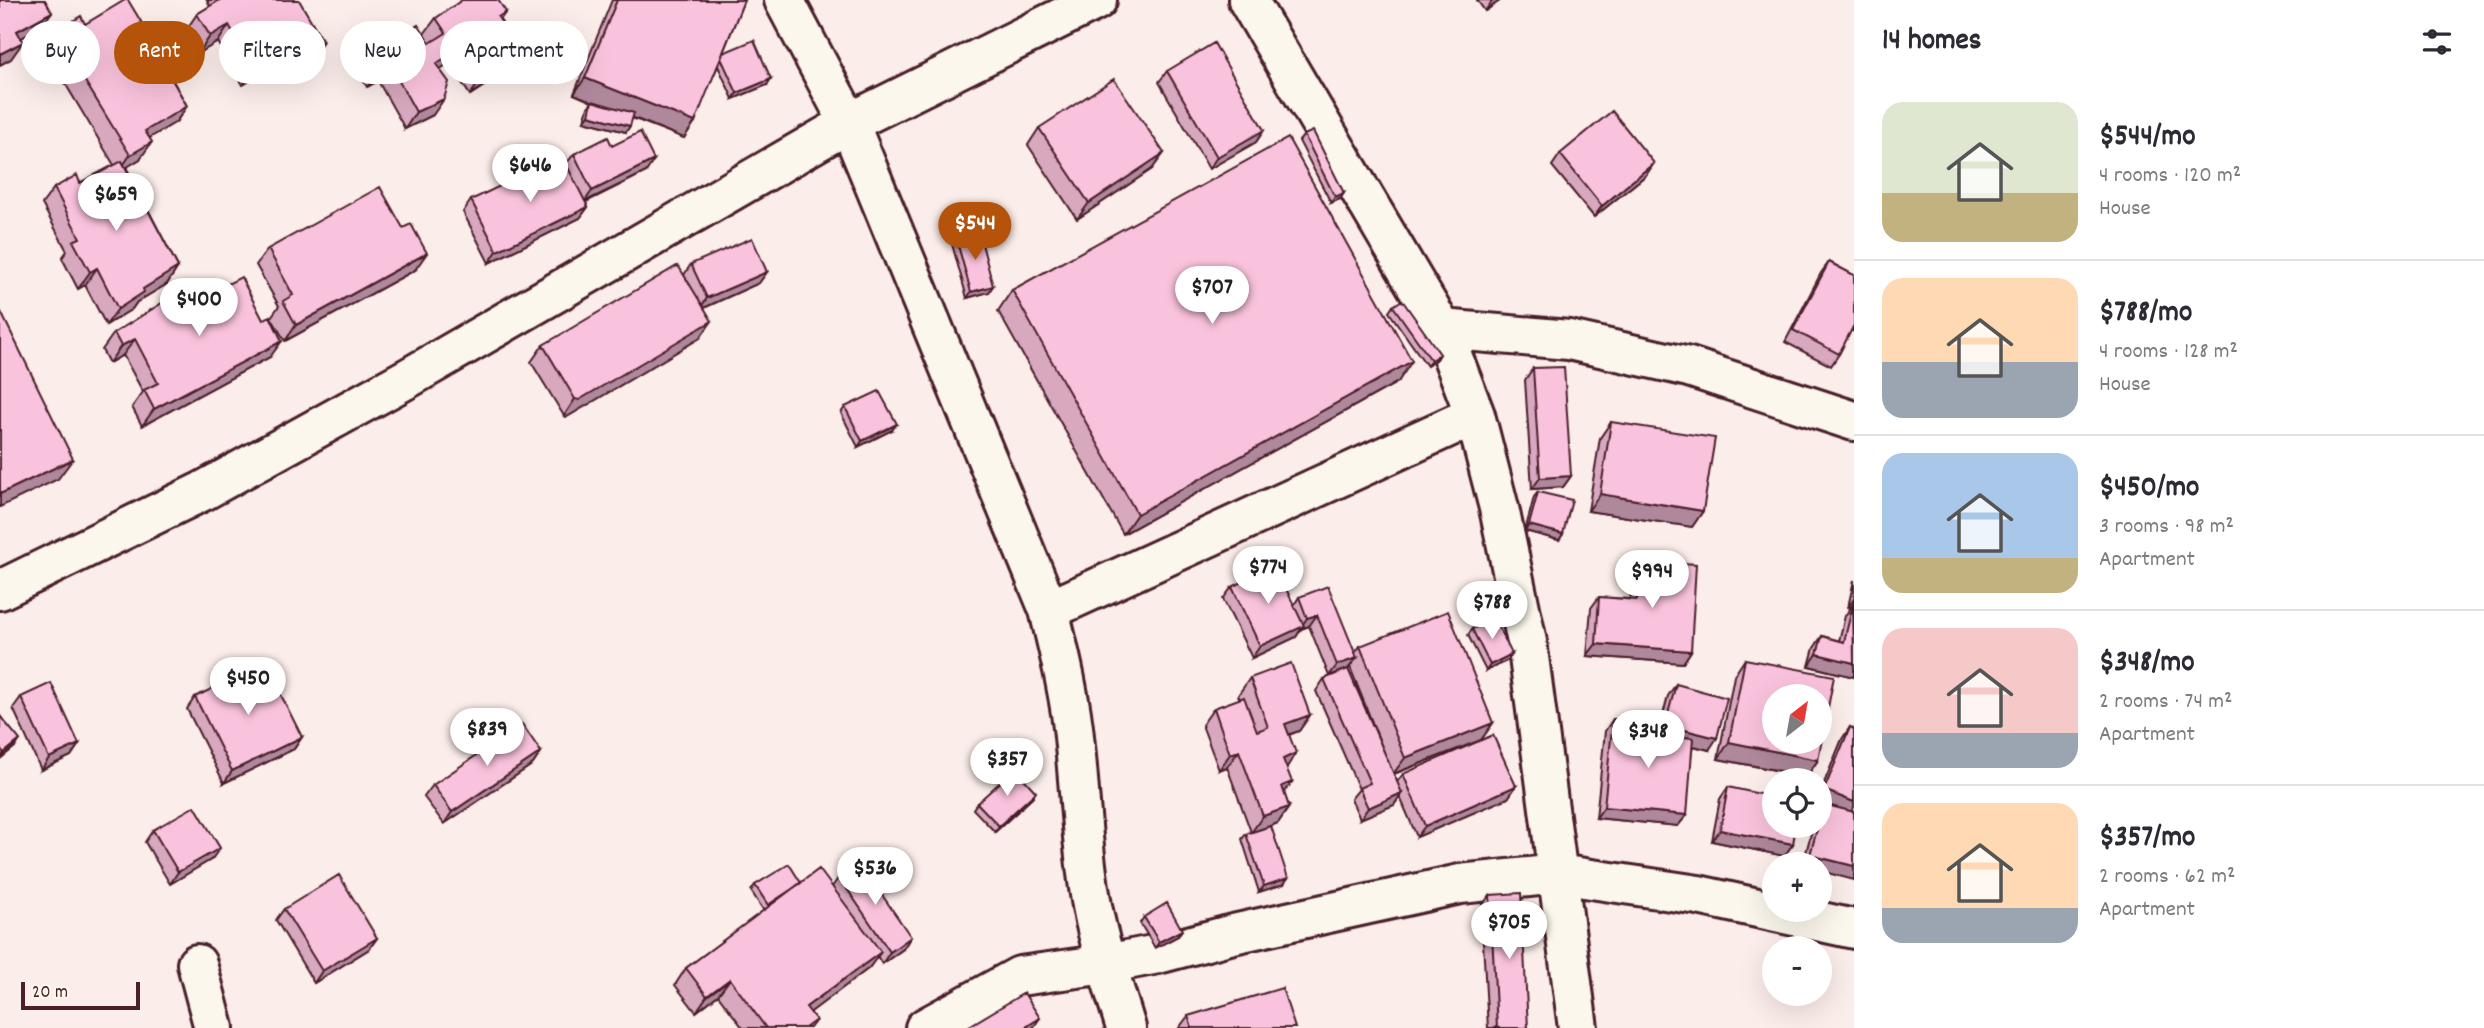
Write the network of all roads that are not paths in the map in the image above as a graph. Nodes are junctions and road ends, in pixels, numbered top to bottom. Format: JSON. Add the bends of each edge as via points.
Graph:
{"nodes":[{"id":1,"x":784,"y":0,"type":"edge"},
{"id":2,"x":1097,"y":0,"type":"edge"},
{"id":3,"x":1248,"y":0,"type":"edge"},
{"id":4,"x":849,"y":122,"type":"junction"},
{"id":5,"x":1442,"y":329,"type":"junction"},
{"id":6,"x":1475,"y":415,"type":"junction"},
{"id":7,"x":1854,"y":421,"type":"edge"},
{"id":8,"x":0,"y":590,"type":"edge"},
{"id":9,"x":1049,"y":610,"type":"junction"},
{"id":10,"x":1558,"y":874,"type":"junction"},
{"id":11,"x":1854,"y":929,"type":"edge"},
{"id":12,"x":197,"y":964,"type":"dead end"},
{"id":13,"x":1106,"y":964,"type":"junction"},
{"id":14,"x":214,"y":1028,"type":"edge"},
{"id":15,"x":925,"y":1028,"type":"edge"},
{"id":16,"x":1126,"y":1028,"type":"edge"},
{"id":17,"x":1578,"y":1028,"type":"edge"}],
"edges":[{"from":1,"to":4,"type":"street"},
{"from":2,"to":4,"type":"street"},
{"from":3,"to":5,"type":"street"},
{"from":4,"to":8,"type":"street","via":[[410,377],[203,491]]},
{"from":4,"to":9,"type":"street"},
{"from":5,"to":6,"type":"street"},
{"from":5,"to":7,"type":"street","via":[[1596,346],[1689,367]]},
{"from":6,"to":9,"type":"street"},
{"from":6,"to":10,"type":"street","via":[[1527,642]]},
{"from":9,"to":13,"type":"street","via":[[1075,745],[1090,897]]},
{"from":10,"to":11,"type":"street","via":[[1698,895]]},
{"from":10,"to":13,"type":"street","via":[[1460,884]]},
{"from":10,"to":17,"type":"street"},
{"from":12,"to":14,"type":"street"},
{"from":13,"to":15,"type":"street","via":[[1020,975]]},
{"from":13,"to":16,"type":"street"}]}
